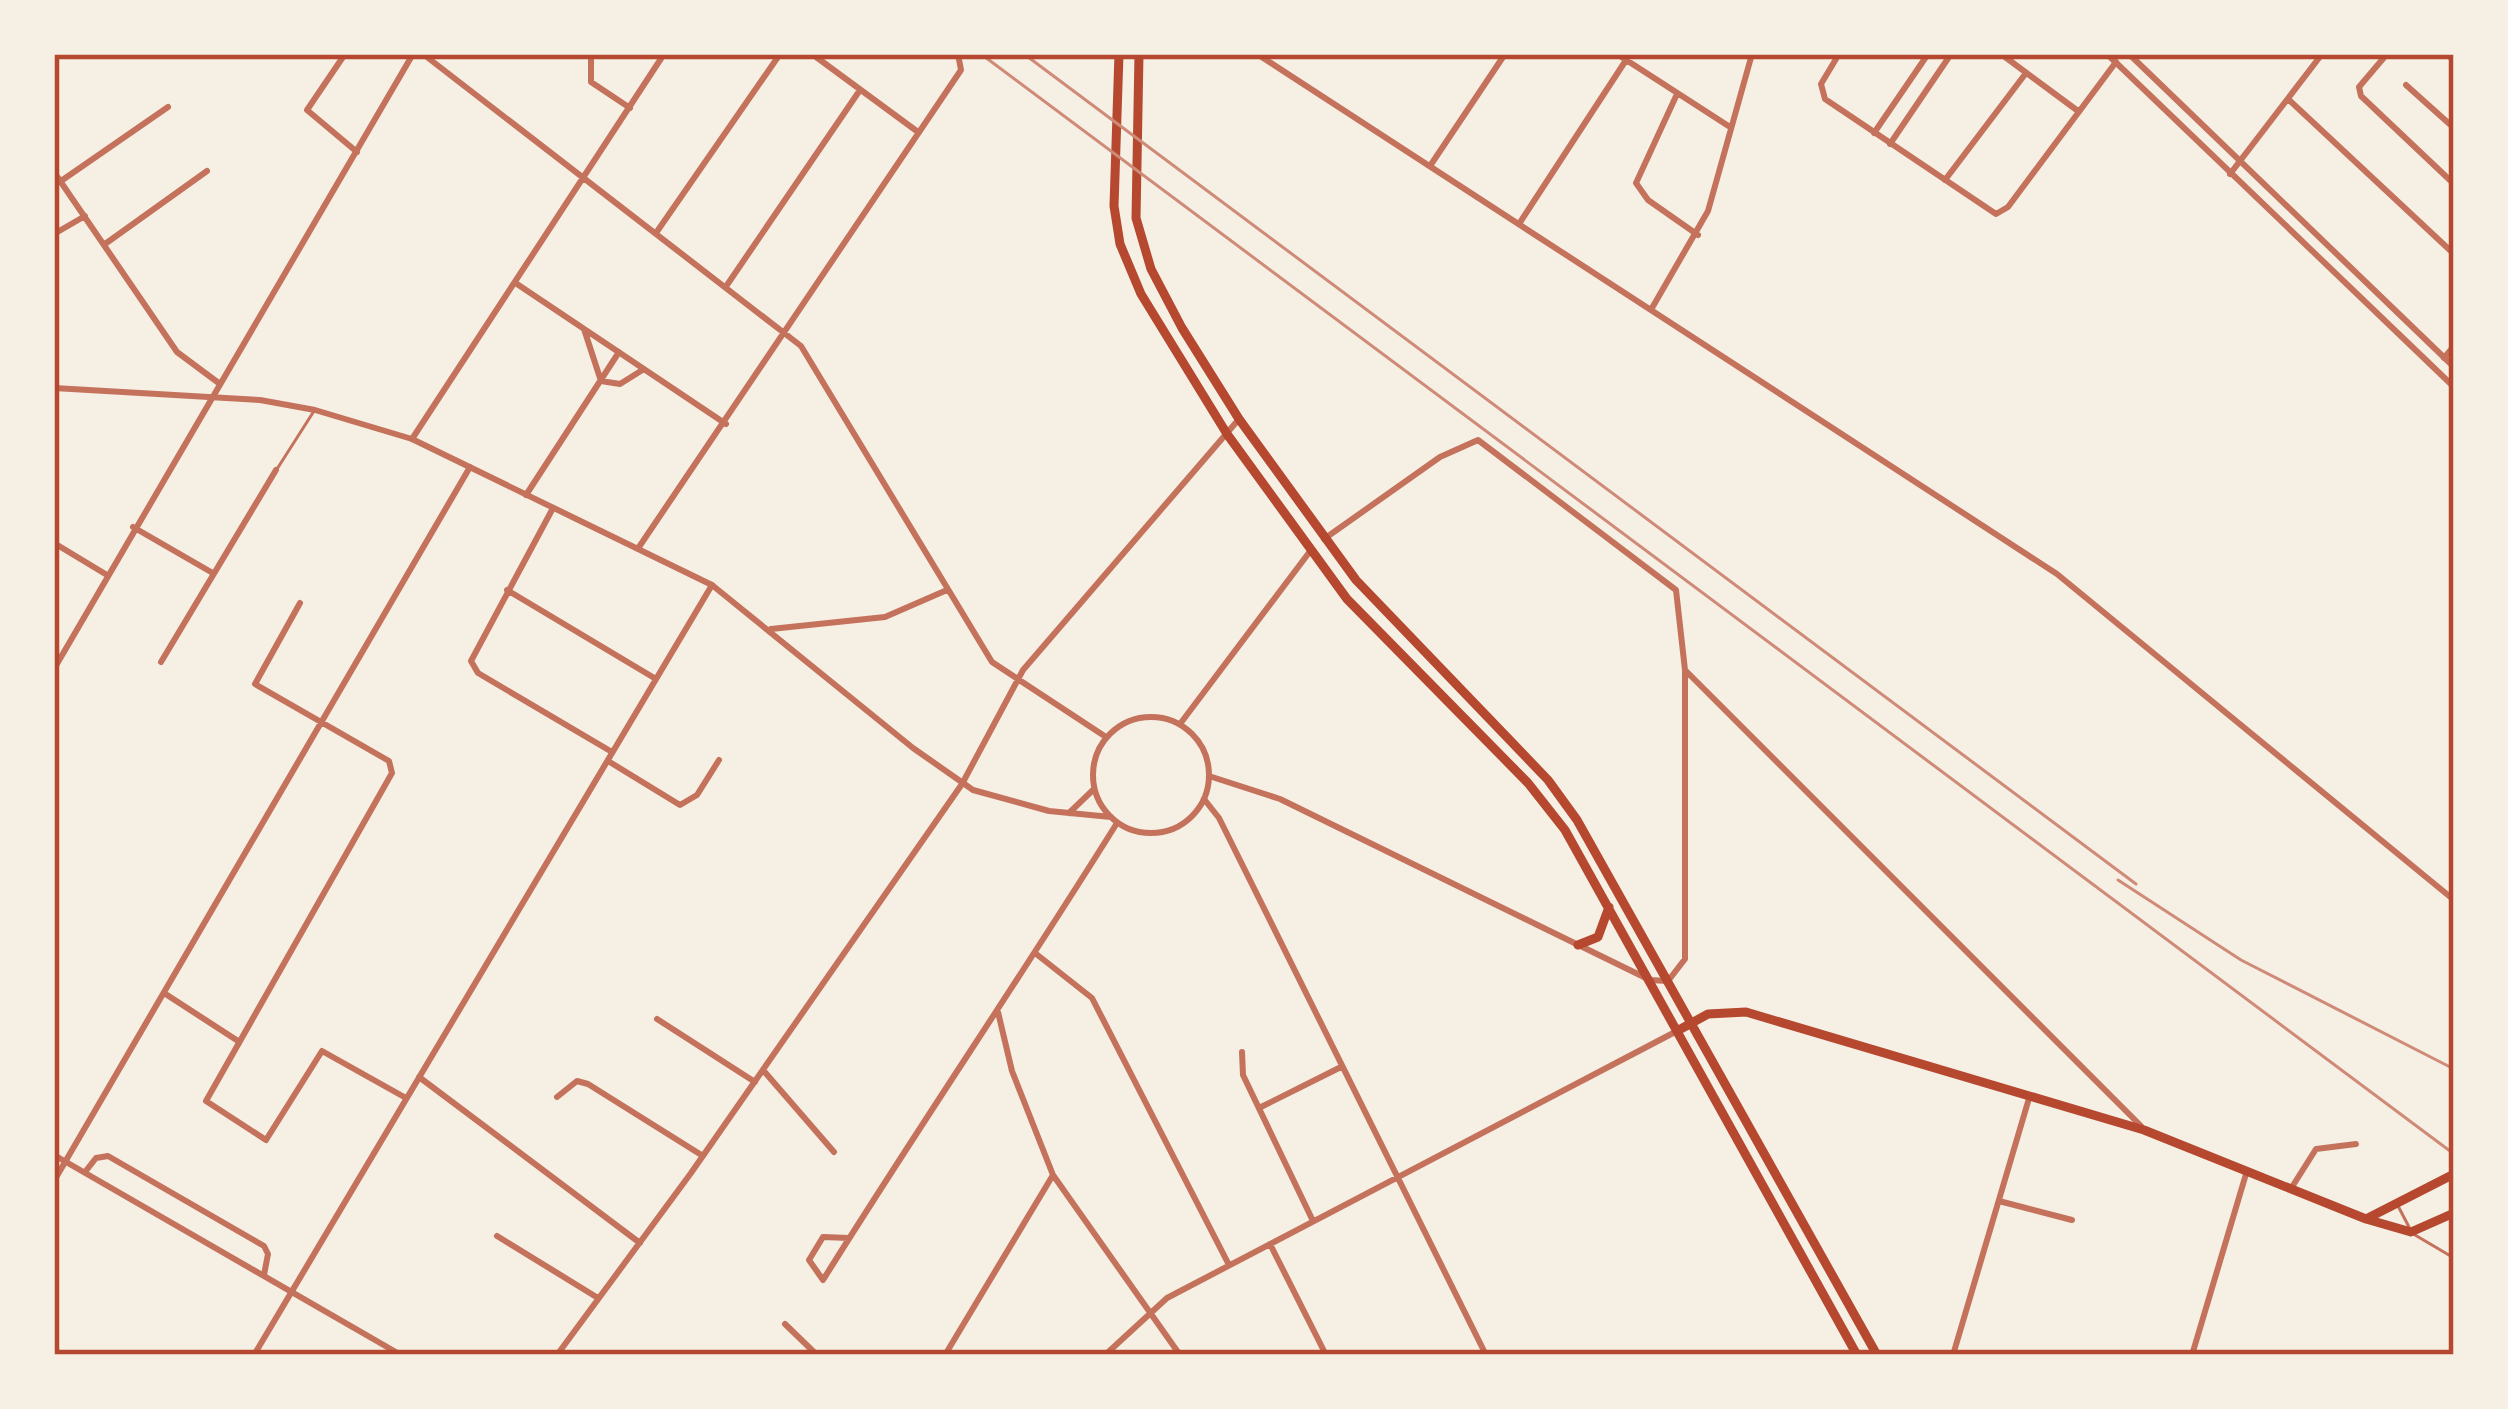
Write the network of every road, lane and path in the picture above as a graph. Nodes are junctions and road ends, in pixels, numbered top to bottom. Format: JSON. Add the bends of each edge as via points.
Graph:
{"nodes":[{"id":1,"x":345,"y":54,"type":"edge"},
{"id":2,"x":413,"y":54,"type":"edge"},
{"id":3,"x":423,"y":54,"type":"edge"},
{"id":4,"x":591,"y":54,"type":"edge"},
{"id":5,"x":664,"y":54,"type":"edge"},
{"id":6,"x":780,"y":54,"type":"edge"},
{"id":7,"x":812,"y":54,"type":"edge"},
{"id":8,"x":958,"y":54,"type":"edge"},
{"id":9,"x":1120,"y":54,"type":"edge"},
{"id":10,"x":1139,"y":54,"type":"edge"},
{"id":11,"x":1257,"y":54,"type":"edge"},
{"id":12,"x":1505,"y":54,"type":"edge"},
{"id":13,"x":1617,"y":54,"type":"edge"},
{"id":14,"x":1752,"y":54,"type":"edge"},
{"id":15,"x":1819,"y":54,"type":"edge"},
{"id":16,"x":1839,"y":54,"type":"edge"},
{"id":17,"x":1928,"y":54,"type":"edge"},
{"id":18,"x":1951,"y":54,"type":"edge"},
{"id":19,"x":2000,"y":54,"type":"edge"},
{"id":20,"x":2107,"y":54,"type":"edge"},
{"id":21,"x":2129,"y":54,"type":"edge"},
{"id":22,"x":2322,"y":54,"type":"edge"},
{"id":23,"x":2387,"y":54,"type":"edge"},
{"id":24,"x":2447,"y":54,"type":"edge"},
{"id":25,"x":1628,"y":57,"type":"edge"},
{"id":26,"x":2454,"y":61,"type":"edge"},
{"id":27,"x":2116,"y":62,"type":"junction"},
{"id":28,"x":1832,"y":63,"type":"junction"},
{"id":29,"x":2026,"y":73,"type":"junction"},
{"id":30,"x":2406,"y":85,"type":"dead end"},
{"id":31,"x":860,"y":90,"type":"junction"},
{"id":32,"x":1678,"y":94,"type":"junction"},
{"id":33,"x":2288,"y":99,"type":"junction"},
{"id":34,"x":168,"y":107,"type":"dead end"},
{"id":35,"x":630,"y":108,"type":"junction"},
{"id":36,"x":2078,"y":111,"type":"junction"},
{"id":37,"x":1730,"y":127,"type":"junction"},
{"id":38,"x":2454,"y":128,"type":"edge"},
{"id":39,"x":918,"y":133,"type":"junction"},
{"id":40,"x":1874,"y":133,"type":"junction"},
{"id":41,"x":1890,"y":143,"type":"junction"},
{"id":42,"x":357,"y":152,"type":"junction"},
{"id":43,"x":2240,"y":162,"type":"junction"},
{"id":44,"x":1430,"y":166,"type":"junction"},
{"id":45,"x":207,"y":171,"type":"dead end"},
{"id":46,"x":54,"y":172,"type":"edge"},
{"id":47,"x":2230,"y":174,"type":"junction"},
{"id":48,"x":585,"y":180,"type":"junction"},
{"id":49,"x":1945,"y":181,"type":"junction"},
{"id":50,"x":61,"y":182,"type":"junction"},
{"id":51,"x":2454,"y":184,"type":"edge"},
{"id":52,"x":85,"y":216,"type":"junction"},
{"id":53,"x":1519,"y":224,"type":"junction"},
{"id":54,"x":656,"y":233,"type":"junction"},
{"id":55,"x":54,"y":234,"type":"edge"},
{"id":56,"x":1698,"y":235,"type":"junction"},
{"id":57,"x":105,"y":244,"type":"junction"},
{"id":58,"x":2326,"y":245,"type":"junction"},
{"id":59,"x":2452,"y":248,"type":"edge"},
{"id":60,"x":2316,"y":256,"type":"junction"},
{"id":61,"x":517,"y":284,"type":"junction"},
{"id":62,"x":726,"y":286,"type":"junction"},
{"id":63,"x":1652,"y":308,"type":"junction"},
{"id":64,"x":583,"y":327,"type":"junction"},
{"id":65,"x":784,"y":331,"type":"junction"},
{"id":66,"x":2454,"y":346,"type":"edge"},
{"id":67,"x":619,"y":350,"type":"junction"},
{"id":68,"x":2444,"y":358,"type":"junction"},
{"id":69,"x":2454,"y":368,"type":"edge"},
{"id":70,"x":644,"y":369,"type":"junction"},
{"id":71,"x":601,"y":381,"type":"junction"},
{"id":72,"x":221,"y":384,"type":"junction"},
{"id":73,"x":2454,"y":387,"type":"edge"},
{"id":74,"x":54,"y":388,"type":"edge"},
{"id":75,"x":212,"y":396,"type":"junction"},
{"id":76,"x":315,"y":410,"type":"junction"},
{"id":77,"x":1239,"y":419,"type":"junction"},
{"id":78,"x":726,"y":424,"type":"junction"},
{"id":79,"x":1227,"y":434,"type":"junction"},
{"id":80,"x":412,"y":439,"type":"junction"},
{"id":81,"x":470,"y":467,"type":"junction"},
{"id":82,"x":276,"y":470,"type":"joint"},
{"id":83,"x":526,"y":495,"type":"junction"},
{"id":84,"x":553,"y":508,"type":"junction"},
{"id":85,"x":134,"y":526,"type":"junction"},
{"id":86,"x":1324,"y":538,"type":"junction"},
{"id":87,"x":54,"y":543,"type":"edge"},
{"id":88,"x":640,"y":547,"type":"junction"},
{"id":89,"x":1310,"y":550,"type":"junction"},
{"id":90,"x":211,"y":572,"type":"junction"},
{"id":91,"x":106,"y":575,"type":"junction"},
{"id":92,"x":712,"y":585,"type":"junction"},
{"id":93,"x":507,"y":590,"type":"junction"},
{"id":94,"x":947,"y":590,"type":"junction"},
{"id":95,"x":300,"y":603,"type":"dead end"},
{"id":96,"x":771,"y":629,"type":"junction"},
{"id":97,"x":160,"y":662,"type":"dead end"},
{"id":98,"x":54,"y":669,"type":"edge"},
{"id":99,"x":1685,"y":670,"type":"junction"},
{"id":100,"x":656,"y":679,"type":"junction"},
{"id":101,"x":1016,"y":681,"type":"junction"},
{"id":102,"x":322,"y":722,"type":"junction"},
{"id":103,"x":1180,"y":724,"type":"junction"},
{"id":104,"x":1106,"y":737,"type":"junction"},
{"id":105,"x":610,"y":757,"type":"junction"},
{"id":106,"x":719,"y":760,"type":"dead end"},
{"id":107,"x":1209,"y":776,"type":"junction"},
{"id":108,"x":962,"y":784,"type":"junction"},
{"id":109,"x":1094,"y":789,"type":"junction"},
{"id":110,"x":1204,"y":800,"type":"junction"},
{"id":111,"x":1069,"y":813,"type":"junction"},
{"id":112,"x":1114,"y":820,"type":"junction"},
{"id":113,"x":2454,"y":900,"type":"edge"},
{"id":114,"x":1609,"y":907,"type":"junction"},
{"id":115,"x":1578,"y":945,"type":"junction"},
{"id":116,"x":1035,"y":953,"type":"junction"},
{"id":117,"x":1650,"y":980,"type":"junction"},
{"id":118,"x":1667,"y":981,"type":"junction"},
{"id":119,"x":164,"y":993,"type":"junction"},
{"id":120,"x":998,"y":1012,"type":"junction"},
{"id":121,"x":656,"y":1019,"type":"dead end"},
{"id":122,"x":1689,"y":1021,"type":"junction"},
{"id":123,"x":1677,"y":1031,"type":"junction"},
{"id":124,"x":238,"y":1041,"type":"junction"},
{"id":125,"x":1242,"y":1052,"type":"dead end"},
{"id":126,"x":1341,"y":1067,"type":"junction"},
{"id":127,"x":763,"y":1070,"type":"junction"},
{"id":128,"x":419,"y":1077,"type":"junction"},
{"id":129,"x":754,"y":1082,"type":"junction"},
{"id":130,"x":2030,"y":1095,"type":"junction"},
{"id":131,"x":557,"y":1097,"type":"dead end"},
{"id":132,"x":406,"y":1098,"type":"junction"},
{"id":133,"x":1259,"y":1108,"type":"junction"},
{"id":134,"x":2144,"y":1130,"type":"junction"},
{"id":135,"x":2356,"y":1144,"type":"dead end"},
{"id":136,"x":834,"y":1152,"type":"dead end"},
{"id":137,"x":54,"y":1155,"type":"edge"},
{"id":138,"x":703,"y":1156,"type":"junction"},
{"id":139,"x":65,"y":1161,"type":"junction"},
{"id":140,"x":85,"y":1172,"type":"junction"},
{"id":141,"x":2246,"y":1174,"type":"junction"},
{"id":142,"x":2454,"y":1174,"type":"edge"},
{"id":143,"x":1053,"y":1175,"type":"junction"},
{"id":144,"x":1398,"y":1177,"type":"junction"},
{"id":145,"x":54,"y":1180,"type":"edge"},
{"id":146,"x":2290,"y":1190,"type":"junction"},
{"id":147,"x":1999,"y":1201,"type":"junction"},
{"id":148,"x":2397,"y":1202,"type":"junction"},
{"id":149,"x":2454,"y":1213,"type":"edge"},
{"id":150,"x":2072,"y":1220,"type":"dead end"},
{"id":151,"x":2366,"y":1220,"type":"junction"},
{"id":152,"x":1313,"y":1221,"type":"junction"},
{"id":153,"x":2411,"y":1232,"type":"junction"},
{"id":154,"x":497,"y":1236,"type":"dead end"},
{"id":155,"x":849,"y":1238,"type":"junction"},
{"id":156,"x":640,"y":1243,"type":"junction"},
{"id":157,"x":1270,"y":1244,"type":"junction"},
{"id":158,"x":2454,"y":1258,"type":"edge"},
{"id":159,"x":1229,"y":1265,"type":"junction"},
{"id":160,"x":264,"y":1275,"type":"junction"},
{"id":161,"x":290,"y":1290,"type":"junction"},
{"id":162,"x":598,"y":1298,"type":"junction"},
{"id":163,"x":1151,"y":1314,"type":"junction"},
{"id":164,"x":785,"y":1324,"type":"dead end"},
{"id":165,"x":254,"y":1355,"type":"edge"},
{"id":166,"x":401,"y":1355,"type":"edge"},
{"id":167,"x":557,"y":1355,"type":"edge"},
{"id":168,"x":818,"y":1355,"type":"edge"},
{"id":169,"x":945,"y":1355,"type":"edge"},
{"id":170,"x":1105,"y":1355,"type":"edge"},
{"id":171,"x":1180,"y":1355,"type":"edge"},
{"id":172,"x":1325,"y":1355,"type":"edge"},
{"id":173,"x":1486,"y":1355,"type":"edge"},
{"id":174,"x":1857,"y":1355,"type":"edge"},
{"id":175,"x":1877,"y":1355,"type":"edge"},
{"id":176,"x":1953,"y":1355,"type":"edge"},
{"id":177,"x":2192,"y":1355,"type":"edge"}],
"edges":[{"from":1,"to":42,"type":"street","via":[[307,110]]},
{"from":2,"to":42,"type":"street"},
{"from":3,"to":48,"type":"street"},
{"from":4,"to":35,"type":"street","via":[[591,82]]},
{"from":5,"to":35,"type":"street"},
{"from":6,"to":54,"type":"street"},
{"from":7,"to":31,"type":"street"},
{"from":8,"to":39,"type":"street","via":[[961,70]]},
{"from":9,"to":79,"type":"main road","via":[[1113,191],[1120,244],[1150,310]]},
{"from":10,"to":77,"type":"main road","via":[[1140,237],[1164,296]]},
{"from":11,"to":44,"type":"street"},
{"from":12,"to":44,"type":"street"},
{"from":13,"to":25,"type":"street"},
{"from":14,"to":37,"type":"street"},
{"from":15,"to":28,"type":"street"},
{"from":16,"to":28,"type":"street"},
{"from":17,"to":40,"type":"street"},
{"from":18,"to":41,"type":"street"},
{"from":19,"to":29,"type":"street"},
{"from":20,"to":27,"type":"street"},
{"from":21,"to":43,"type":"street"},
{"from":22,"to":33,"type":"street"},
{"from":23,"to":51,"type":"street","via":[[2361,96]]},
{"from":24,"to":26,"type":"street"},
{"from":25,"to":32,"type":"street"},
{"from":25,"to":53,"type":"street"},
{"from":27,"to":36,"type":"street"},
{"from":27,"to":47,"type":"street"},
{"from":28,"to":40,"type":"street","via":[[1821,92]]},
{"from":29,"to":36,"type":"street"},
{"from":29,"to":49,"type":"street"},
{"from":30,"to":38,"type":"street"},
{"from":31,"to":39,"type":"street"},
{"from":31,"to":62,"type":"street"},
{"from":32,"to":37,"type":"street"},
{"from":32,"to":56,"type":"street","via":[[1636,179],[1648,200]]},
{"from":33,"to":43,"type":"street"},
{"from":33,"to":59,"type":"street"},
{"from":34,"to":50,"type":"street"},
{"from":35,"to":48,"type":"street"},
{"from":36,"to":49,"type":"street","via":[[2002,213]]},
{"from":37,"to":56,"type":"street"},
{"from":39,"to":65,"type":"street"},
{"from":40,"to":41,"type":"street"},
{"from":41,"to":49,"type":"street"},
{"from":42,"to":72,"type":"street"},
{"from":43,"to":47,"type":"street"},
{"from":43,"to":58,"type":"street"},
{"from":44,"to":53,"type":"street"},
{"from":45,"to":57,"type":"street"},
{"from":46,"to":50,"type":"street"},
{"from":47,"to":60,"type":"street"},
{"from":48,"to":54,"type":"street"},
{"from":48,"to":61,"type":"street"},
{"from":50,"to":52,"type":"street"},
{"from":52,"to":55,"type":"street"},
{"from":52,"to":57,"type":"street"},
{"from":53,"to":63,"type":"street"},
{"from":54,"to":62,"type":"street"},
{"from":56,"to":63,"type":"street"},
{"from":57,"to":72,"type":"street","via":[[177,352]]},
{"from":58,"to":60,"type":"street"},
{"from":58,"to":68,"type":"street"},
{"from":60,"to":73,"type":"street"},
{"from":61,"to":64,"type":"street"},
{"from":61,"to":80,"type":"street"},
{"from":62,"to":65,"type":"street"},
{"from":63,"to":113,"type":"street","via":[[2057,574]]},
{"from":64,"to":67,"type":"street"},
{"from":64,"to":71,"type":"street"},
{"from":65,"to":78,"type":"street"},
{"from":65,"to":94,"type":"street","via":[[817,365]]},
{"from":66,"to":68,"type":"street"},
{"from":67,"to":70,"type":"street"},
{"from":67,"to":71,"type":"street"},
{"from":68,"to":69,"type":"street"},
{"from":70,"to":71,"type":"street","via":[[620,384]]},
{"from":70,"to":78,"type":"street"},
{"from":71,"to":83,"type":"street"},
{"from":72,"to":75,"type":"street"},
{"from":74,"to":75,"type":"street"},
{"from":75,"to":76,"type":"street"},
{"from":75,"to":85,"type":"street"},
{"from":76,"to":80,"type":"street"},
{"from":76,"to":82,"type":"lane"},
{"from":77,"to":79,"type":"street"},
{"from":77,"to":86,"type":"main road"},
{"from":78,"to":88,"type":"street"},
{"from":79,"to":89,"type":"main road"},
{"from":79,"to":101,"type":"street"},
{"from":80,"to":81,"type":"street"},
{"from":81,"to":83,"type":"street"},
{"from":81,"to":102,"type":"street"},
{"from":82,"to":90,"type":"street"},
{"from":83,"to":84,"type":"street"},
{"from":84,"to":88,"type":"street"},
{"from":84,"to":93,"type":"street"},
{"from":85,"to":90,"type":"street"},
{"from":85,"to":91,"type":"street"},
{"from":86,"to":99,"type":"street","via":[[1478,440],[1671,584],[1682,606]]},
{"from":86,"to":118,"type":"main road","via":[[1379,608],[1563,799]]},
{"from":87,"to":91,"type":"street"},
{"from":88,"to":92,"type":"street"},
{"from":89,"to":103,"type":"street"},
{"from":89,"to":114,"type":"main road","via":[[1369,623],[1551,811]]},
{"from":90,"to":97,"type":"street"},
{"from":91,"to":98,"type":"street"},
{"from":92,"to":96,"type":"street"},
{"from":92,"to":100,"type":"street"},
{"from":93,"to":100,"type":"street"},
{"from":93,"to":105,"type":"street","via":[[472,652],[474,668]]},
{"from":94,"to":96,"type":"street","via":[[885,617]]},
{"from":94,"to":101,"type":"street","via":[[992,662]]},
{"from":95,"to":102,"type":"street","via":[[255,684]]},
{"from":96,"to":108,"type":"street"},
{"from":99,"to":118,"type":"street","via":[[1684,958]]},
{"from":99,"to":134,"type":"street"},
{"from":100,"to":105,"type":"street"},
{"from":101,"to":104,"type":"street"},
{"from":101,"to":108,"type":"street"},
{"from":102,"to":119,"type":"street"},
{"from":102,"to":124,"type":"street","via":[[389,761],[392,773]]},
{"from":103,"to":104,"type":"street","via":[[1133,719]]},
{"from":103,"to":107,"type":"street","via":[[1206,755]]},
{"from":104,"to":109,"type":"street","via":[[1094,761]]},
{"from":105,"to":106,"type":"street","via":[[680,805],[697,795]]},
{"from":105,"to":128,"type":"street"},
{"from":107,"to":110,"type":"street"},
{"from":107,"to":115,"type":"street","via":[[1280,799]]},
{"from":108,"to":111,"type":"street"},
{"from":108,"to":127,"type":"street"},
{"from":109,"to":111,"type":"street"},
{"from":109,"to":112,"type":"street"},
{"from":110,"to":112,"type":"street","via":[[1166,832]]},
{"from":110,"to":126,"type":"street"},
{"from":111,"to":112,"type":"street"},
{"from":112,"to":116,"type":"street"},
{"from":114,"to":115,"type":"main road","via":[[1598,937]]},
{"from":114,"to":117,"type":"main road"},
{"from":115,"to":117,"type":"street"},
{"from":116,"to":120,"type":"street"},
{"from":116,"to":159,"type":"street","via":[[1092,998]]},
{"from":117,"to":118,"type":"street"},
{"from":117,"to":123,"type":"main road"},
{"from":118,"to":122,"type":"main road"},
{"from":119,"to":124,"type":"street"},
{"from":119,"to":139,"type":"street"},
{"from":120,"to":143,"type":"street"},
{"from":120,"to":155,"type":"street"},
{"from":121,"to":129,"type":"street"},
{"from":122,"to":123,"type":"main road"},
{"from":122,"to":130,"type":"main road","via":[[1746,1012]]},
{"from":122,"to":175,"type":"main road"},
{"from":123,"to":144,"type":"street"},
{"from":123,"to":174,"type":"main road"},
{"from":124,"to":132,"type":"street","via":[[206,1101],[266,1140],[322,1051]]},
{"from":125,"to":133,"type":"street"},
{"from":126,"to":133,"type":"street"},
{"from":126,"to":144,"type":"street"},
{"from":127,"to":129,"type":"street"},
{"from":127,"to":136,"type":"street"},
{"from":128,"to":132,"type":"street"},
{"from":128,"to":156,"type":"street"},
{"from":129,"to":138,"type":"street"},
{"from":130,"to":134,"type":"main road"},
{"from":130,"to":147,"type":"street"},
{"from":131,"to":138,"type":"street","via":[[577,1081],[588,1084]]},
{"from":132,"to":161,"type":"street"},
{"from":133,"to":152,"type":"street"},
{"from":134,"to":141,"type":"main road"},
{"from":135,"to":146,"type":"street","via":[[2315,1149]]},
{"from":137,"to":139,"type":"street"},
{"from":138,"to":156,"type":"street"},
{"from":139,"to":140,"type":"street"},
{"from":139,"to":145,"type":"street"},
{"from":140,"to":160,"type":"street"},
{"from":140,"to":160,"type":"street","via":[[108,1156],[185,1199],[264,1246]]},
{"from":141,"to":146,"type":"main road"},
{"from":141,"to":177,"type":"street"},
{"from":142,"to":148,"type":"main road"},
{"from":143,"to":163,"type":"street"},
{"from":143,"to":169,"type":"street"},
{"from":144,"to":152,"type":"street"},
{"from":144,"to":173,"type":"street"},
{"from":146,"to":151,"type":"main road"},
{"from":147,"to":150,"type":"street"},
{"from":147,"to":176,"type":"street"},
{"from":148,"to":151,"type":"main road"},
{"from":148,"to":153,"type":"lane"},
{"from":149,"to":153,"type":"main road"},
{"from":151,"to":153,"type":"main road"},
{"from":152,"to":157,"type":"street"},
{"from":153,"to":158,"type":"lane"},
{"from":154,"to":162,"type":"street"},
{"from":155,"to":155,"type":"street","via":[[840,1252],[823,1280],[809,1260],[823,1238]]},
{"from":156,"to":162,"type":"street"},
{"from":157,"to":159,"type":"street"},
{"from":157,"to":172,"type":"street"},
{"from":159,"to":163,"type":"street"},
{"from":160,"to":161,"type":"street"},
{"from":161,"to":165,"type":"street"},
{"from":161,"to":166,"type":"street"},
{"from":162,"to":167,"type":"street"},
{"from":163,"to":170,"type":"street"},
{"from":163,"to":171,"type":"street"},
{"from":164,"to":168,"type":"street"}]}
